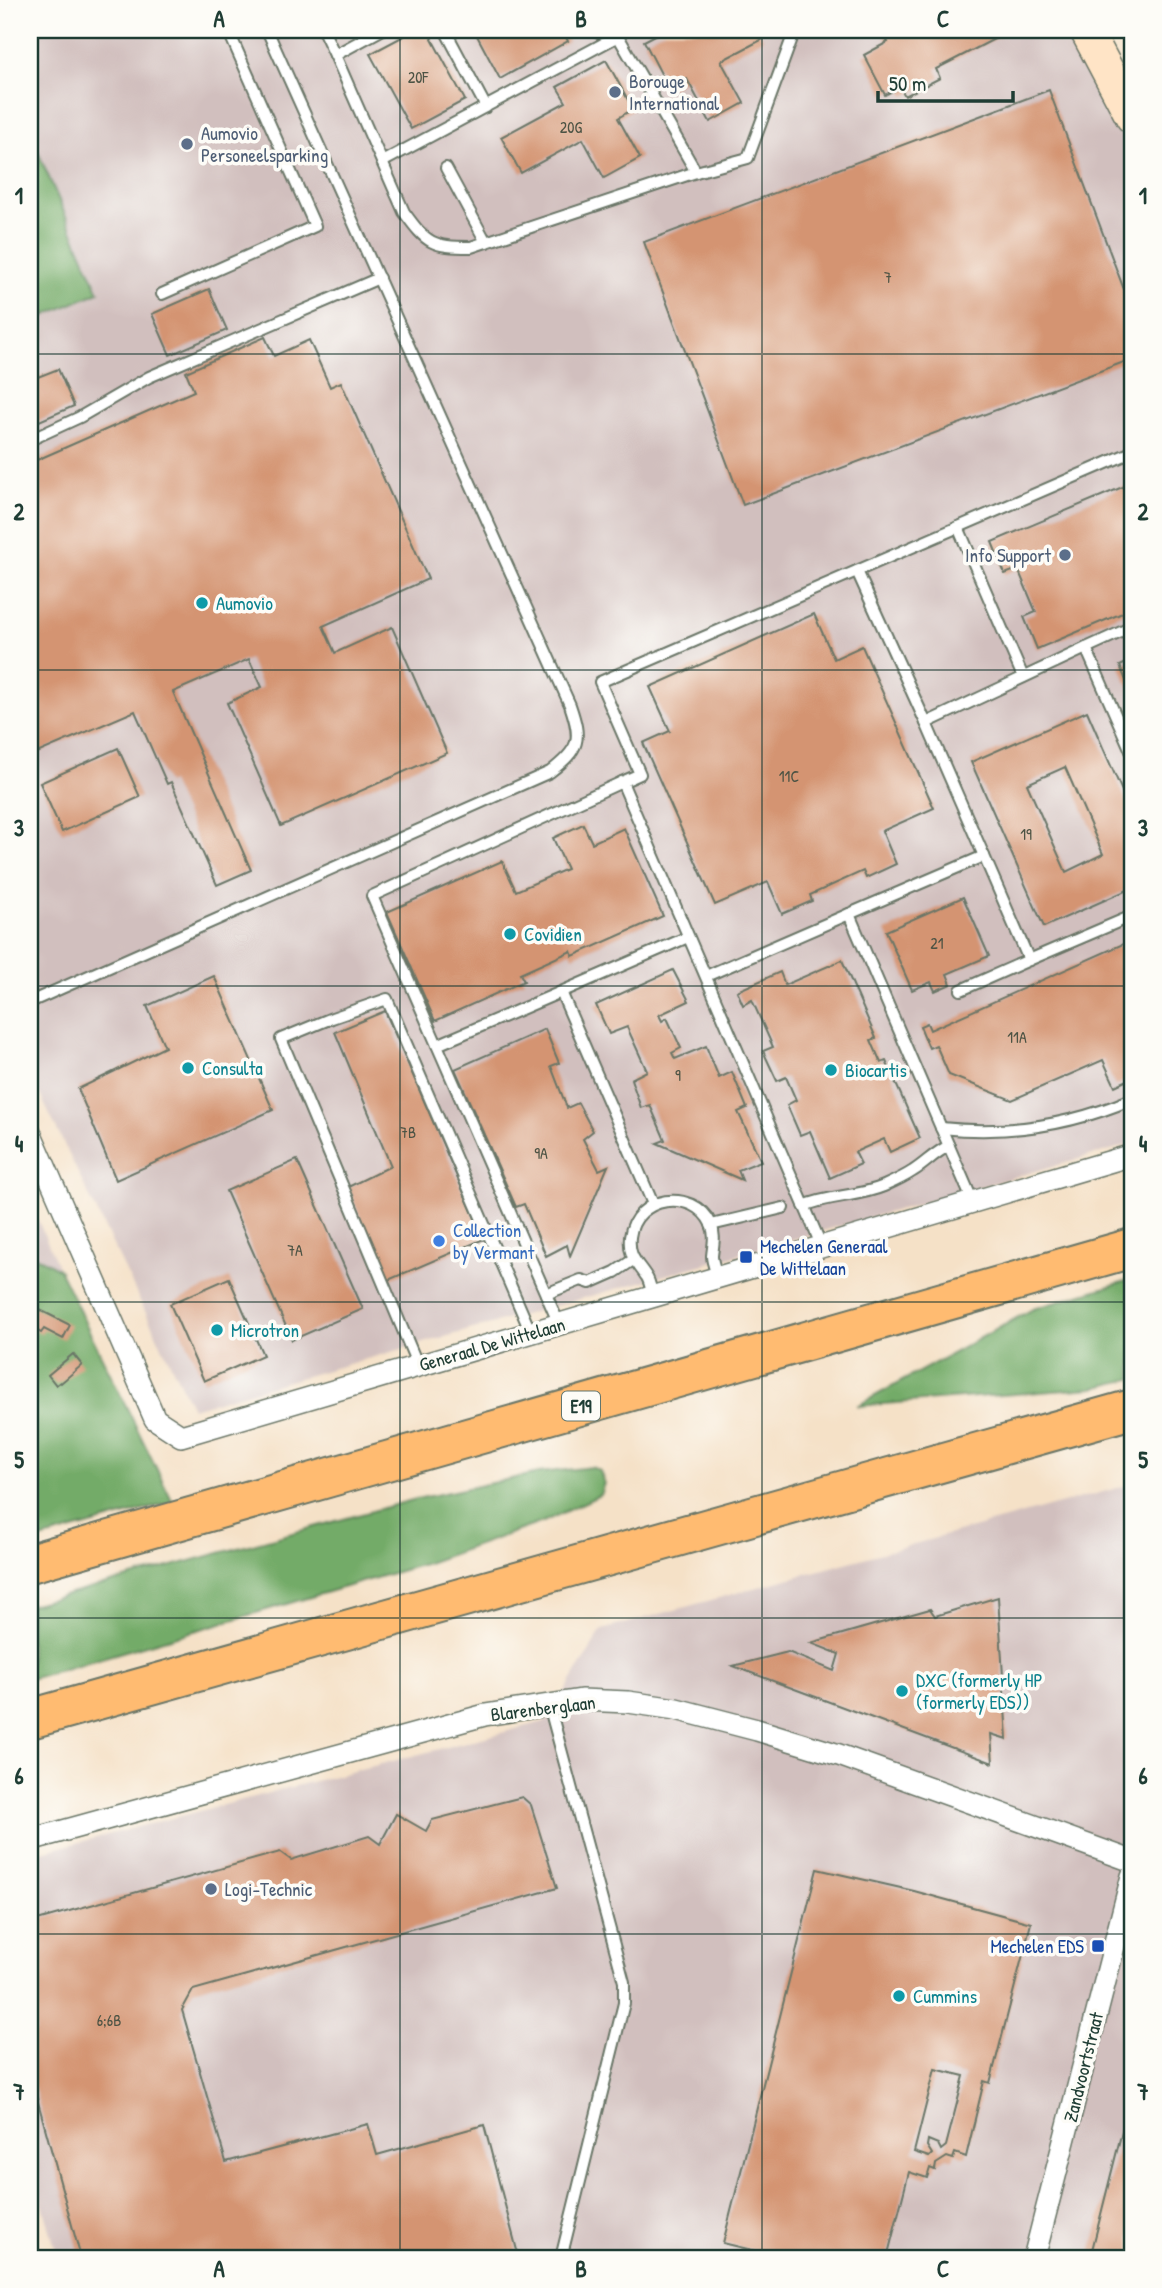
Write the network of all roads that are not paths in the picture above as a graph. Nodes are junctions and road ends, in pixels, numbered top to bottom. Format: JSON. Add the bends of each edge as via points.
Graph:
{"nodes":[{"id":1,"x":228,"y":30,"type":"edge"},
{"id":2,"x":267,"y":30,"type":"edge"},
{"id":3,"x":323,"y":30,"type":"edge"},
{"id":4,"x":381,"y":30,"type":"edge"},
{"id":5,"x":445,"y":30,"type":"edge"},
{"id":6,"x":595,"y":30,"type":"edge"},
{"id":7,"x":795,"y":30,"type":"edge"},
{"id":8,"x":1086,"y":30,"type":"edge"},
{"id":9,"x":619,"y":33,"type":"edge"},
{"id":10,"x":335,"y":55,"type":"junction"},
{"id":11,"x":486,"y":107,"type":"junction"},
{"id":12,"x":1132,"y":117,"type":"edge"},
{"id":13,"x":382,"y":162,"type":"junction"},
{"id":14,"x":446,"y":168,"type":"dead end"},
{"id":15,"x":696,"y":172,"type":"junction"},
{"id":16,"x":486,"y":242,"type":"junction"},
{"id":17,"x":379,"y":278,"type":"junction"},
{"id":18,"x":162,"y":294,"type":"dead end"},
{"id":19,"x":30,"y":440,"type":"edge"},
{"id":20,"x":1132,"y":452,"type":"edge"},
{"id":21,"x":958,"y":527,"type":"junction"},
{"id":22,"x":857,"y":571,"type":"junction"},
{"id":23,"x":1132,"y":627,"type":"edge"},
{"id":24,"x":1086,"y":648,"type":"junction"},
{"id":25,"x":1023,"y":677,"type":"junction"},
{"id":26,"x":926,"y":723,"type":"junction"},
{"id":27,"x":1132,"y":752,"type":"edge"},
{"id":28,"x":622,"y":782,"type":"junction"},
{"id":29,"x":984,"y":856,"type":"junction"},
{"id":30,"x":849,"y":914,"type":"junction"},
{"id":31,"x":1132,"y":916,"type":"edge"},
{"id":32,"x":688,"y":937,"type":"junction"},
{"id":33,"x":1030,"y":960,"type":"junction"},
{"id":34,"x":706,"y":976,"type":"junction"},
{"id":35,"x":961,"y":990,"type":"dead end"},
{"id":36,"x":561,"y":992,"type":"junction"},
{"id":37,"x":30,"y":1002,"type":"edge"},
{"id":38,"x":437,"y":1045,"type":"junction"},
{"id":39,"x":1132,"y":1099,"type":"edge"},
{"id":40,"x":941,"y":1128,"type":"junction"},
{"id":41,"x":30,"y":1132,"type":"edge"},
{"id":42,"x":949,"y":1146,"type":"junction"},
{"id":43,"x":1132,"y":1155,"type":"edge"},
{"id":44,"x":973,"y":1202,"type":"junction"},
{"id":45,"x":653,"y":1204,"type":"junction"},
{"id":46,"x":804,"y":1206,"type":"junction"},
{"id":47,"x":783,"y":1208,"type":"dead end"},
{"id":48,"x":711,"y":1225,"type":"junction"},
{"id":49,"x":822,"y":1247,"type":"junction"},
{"id":50,"x":1132,"y":1248,"type":"edge"},
{"id":51,"x":634,"y":1260,"type":"junction"},
{"id":52,"x":718,"y":1278,"type":"junction"},
{"id":53,"x":546,"y":1294,"type":"junction"},
{"id":54,"x":653,"y":1297,"type":"junction"},
{"id":55,"x":559,"y":1324,"type":"junction"},
{"id":56,"x":531,"y":1333,"type":"junction"},
{"id":57,"x":418,"y":1366,"type":"junction"},
{"id":58,"x":1132,"y":1409,"type":"edge"},
{"id":59,"x":30,"y":1563,"type":"edge"},
{"id":60,"x":549,"y":1705,"type":"junction"},
{"id":61,"x":30,"y":1719,"type":"edge"},
{"id":62,"x":30,"y":1840,"type":"edge"},
{"id":63,"x":1132,"y":1861,"type":"edge"},
{"id":64,"x":1132,"y":1876,"type":"edge"},
{"id":65,"x":561,"y":2258,"type":"edge"},
{"id":66,"x":1034,"y":2258,"type":"edge"}],
"edges":[{"from":1,"to":18,"type":"lane","via":[[315,226]]},
{"from":2,"to":17,"type":"lane"},
{"from":3,"to":10,"type":"lane"},
{"from":4,"to":10,"type":"lane"},
{"from":5,"to":11,"type":"lane"},
{"from":6,"to":9,"type":"lane"},
{"from":7,"to":15,"type":"lane","via":[[748,158]]},
{"from":8,"to":12,"type":"street"},
{"from":9,"to":11,"type":"lane"},
{"from":9,"to":15,"type":"lane"},
{"from":10,"to":13,"type":"lane"},
{"from":11,"to":13,"type":"lane"},
{"from":13,"to":16,"type":"lane","via":[[404,212],[420,235],[442,247]]},
{"from":14,"to":16,"type":"lane"},
{"from":15,"to":16,"type":"lane"},
{"from":17,"to":19,"type":"lane","via":[[149,377]]},
{"from":17,"to":37,"type":"lane","via":[[570,705],[578,727],[576,745],[550,772]]},
{"from":20,"to":21,"type":"lane"},
{"from":21,"to":22,"type":"lane"},
{"from":21,"to":25,"type":"lane"},
{"from":22,"to":26,"type":"lane"},
{"from":22,"to":28,"type":"lane","via":[[600,682],[640,774]]},
{"from":23,"to":24,"type":"lane"},
{"from":24,"to":25,"type":"lane"},
{"from":24,"to":27,"type":"lane"},
{"from":25,"to":26,"type":"lane"},
{"from":26,"to":29,"type":"lane"},
{"from":28,"to":32,"type":"lane"},
{"from":28,"to":38,"type":"lane","via":[[372,896]]},
{"from":29,"to":30,"type":"lane"},
{"from":29,"to":33,"type":"lane"},
{"from":30,"to":34,"type":"lane"},
{"from":30,"to":40,"type":"lane"},
{"from":31,"to":33,"type":"lane"},
{"from":32,"to":34,"type":"lane"},
{"from":32,"to":36,"type":"lane"},
{"from":33,"to":35,"type":"lane"},
{"from":34,"to":46,"type":"lane"},
{"from":36,"to":38,"type":"lane"},
{"from":36,"to":45,"type":"lane"},
{"from":38,"to":53,"type":"lane"},
{"from":39,"to":40,"type":"lane","via":[[1084,1117],[1027,1129]]},
{"from":40,"to":42,"type":"lane"},
{"from":41,"to":57,"type":"street","name":"Generaal De Wittelaan","via":[[155,1419],[166,1427],[181,1436]]},
{"from":42,"to":44,"type":"lane"},
{"from":42,"to":46,"type":"lane","via":[[881,1187]]},
{"from":43,"to":44,"type":"street","name":"Generaal De Wittelaan"},
{"from":44,"to":49,"type":"street","name":"Generaal De Wittelaan"},
{"from":45,"to":48,"type":"lane","via":[[687,1202]]},
{"from":45,"to":51,"type":"lane","via":[[632,1228]]},
{"from":46,"to":49,"type":"lane"},
{"from":47,"to":48,"type":"lane"},
{"from":48,"to":52,"type":"lane"},
{"from":49,"to":52,"type":"street","name":"Generaal De Wittelaan"},
{"from":50,"to":59,"type":"highway","number":"E19"},
{"from":51,"to":53,"type":"lane","via":[[590,1283],[580,1280]]},
{"from":51,"to":54,"type":"lane","via":[[647,1277]]},
{"from":52,"to":54,"type":"street","name":"Generaal De Wittelaan"},
{"from":53,"to":55,"type":"lane"},
{"from":54,"to":55,"type":"street","name":"Generaal De Wittelaan"},
{"from":55,"to":56,"type":"street","name":"Generaal De Wittelaan"},
{"from":56,"to":57,"type":"street","name":"Generaal De Wittelaan"},
{"from":56,"to":57,"type":"lane","via":[[387,999],[281,1039]]},
{"from":58,"to":61,"type":"highway"},
{"from":60,"to":62,"type":"street","name":"Blarenberglaan","via":[[485,1715]]},
{"from":60,"to":63,"type":"street","name":"Blarenberglaan","via":[[581,1700],[628,1702],[757,1730]]},
{"from":60,"to":65,"type":"lane","via":[[624,1982],[624,2004]]},
{"from":64,"to":66,"type":"street","name":"Zandvoortstraat"}]}
